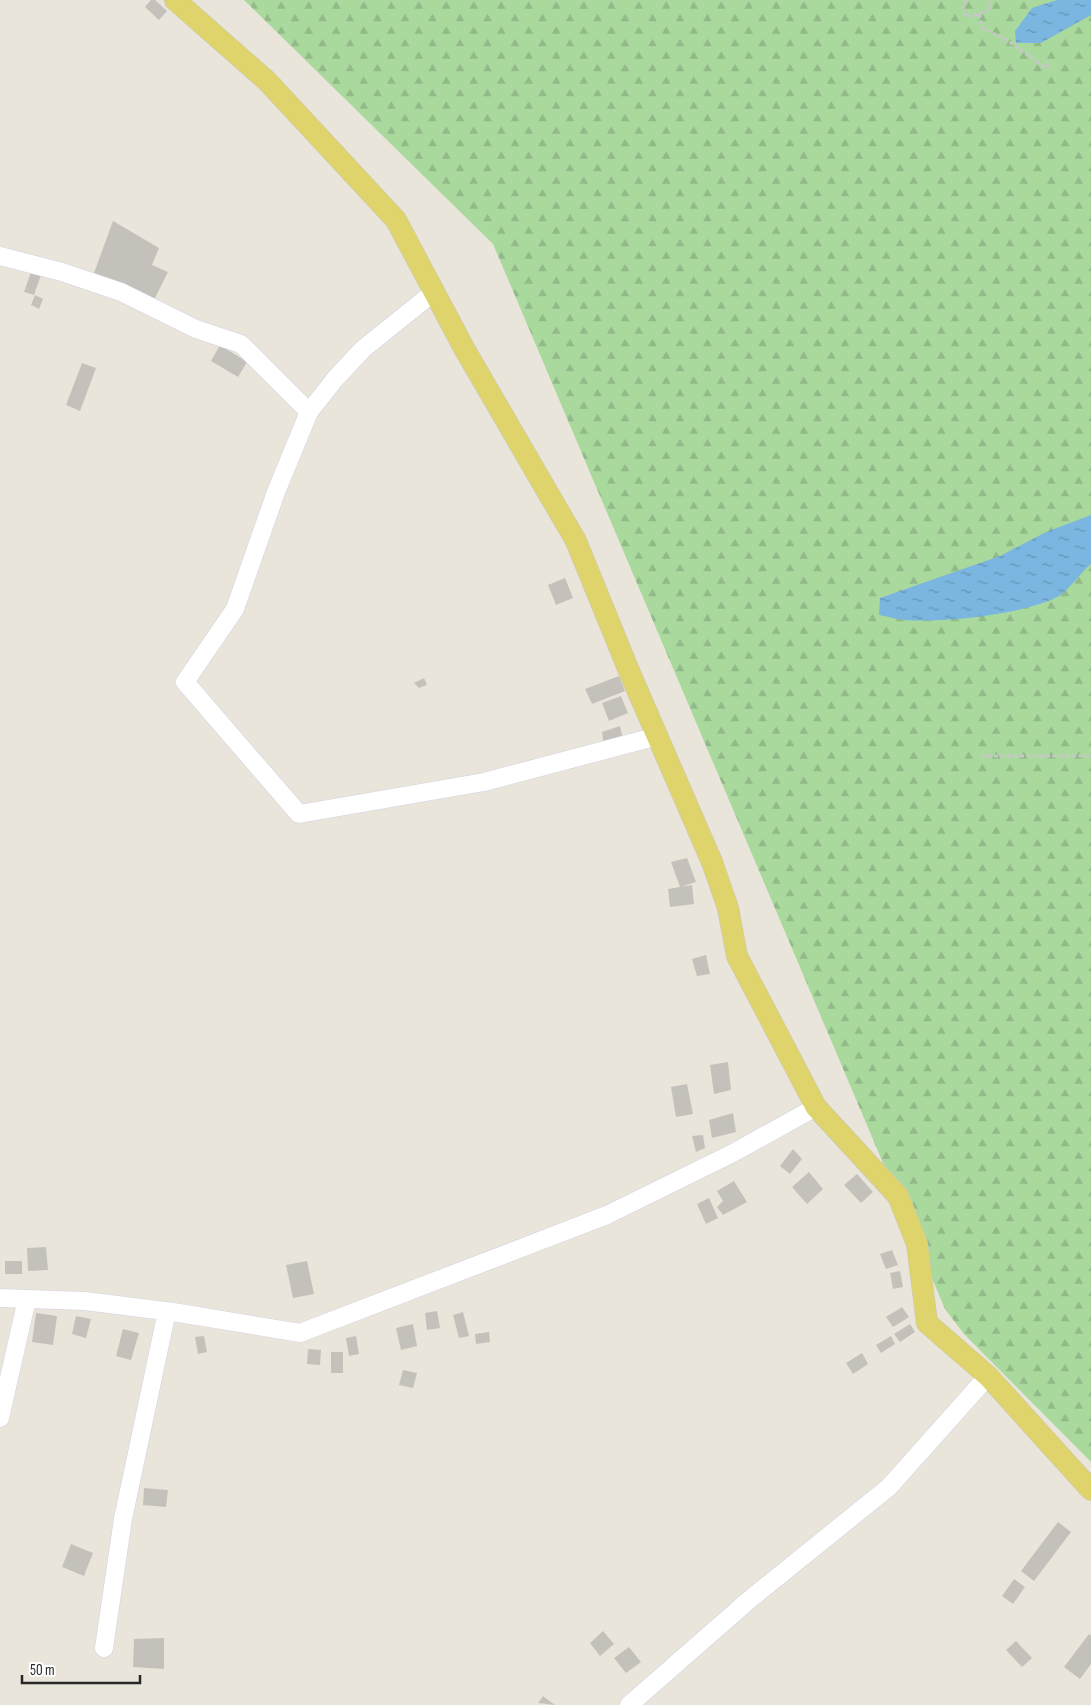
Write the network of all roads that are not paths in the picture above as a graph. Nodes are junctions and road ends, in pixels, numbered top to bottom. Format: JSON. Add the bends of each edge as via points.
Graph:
{"nodes":[{"id":1,"x":175,"y":0,"type":"edge"},
{"id":2,"x":0,"y":256,"type":"edge"},
{"id":3,"x":434,"y":292,"type":"junction"},
{"id":4,"x":309,"y":412,"type":"junction"},
{"id":5,"x":658,"y":736,"type":"junction"},
{"id":6,"x":816,"y":1107,"type":"junction"},
{"id":7,"x":0,"y":1298,"type":"edge"},
{"id":8,"x":27,"y":1299,"type":"junction"},
{"id":9,"x":167,"y":1311,"type":"junction"},
{"id":10,"x":988,"y":1376,"type":"junction"},
{"id":11,"x":0,"y":1418,"type":"edge"},
{"id":12,"x":1091,"y":1490,"type":"edge"},
{"id":13,"x":104,"y":1648,"type":"dead end"},
{"id":14,"x":629,"y":1705,"type":"edge"}],
"edges":[{"from":1,"to":3,"type":"main road","via":[[267,81],[396,220]]},
{"from":2,"to":4,"type":"street","via":[[120,292],[196,330],[241,344]]},
{"from":3,"to":4,"type":"street","via":[[363,349]]},
{"from":3,"to":5,"type":"main road","via":[[576,541]]},
{"from":4,"to":5,"type":"street","via":[[276,492],[235,609],[185,682],[299,814],[484,782]]},
{"from":5,"to":6,"type":"main road","via":[[712,862],[728,908],[737,956]]},
{"from":6,"to":9,"type":"street","via":[[733,1153],[607,1215],[300,1333]]},
{"from":6,"to":10,"type":"main road","via":[[898,1196],[917,1244],[927,1323]]},
{"from":7,"to":8,"type":"street"},
{"from":8,"to":9,"type":"street","via":[[85,1301]]},
{"from":8,"to":11,"type":"street"},
{"from":9,"to":13,"type":"street","via":[[123,1519]]},
{"from":10,"to":12,"type":"main road"},
{"from":10,"to":14,"type":"street","via":[[889,1487],[749,1600]]}]}
